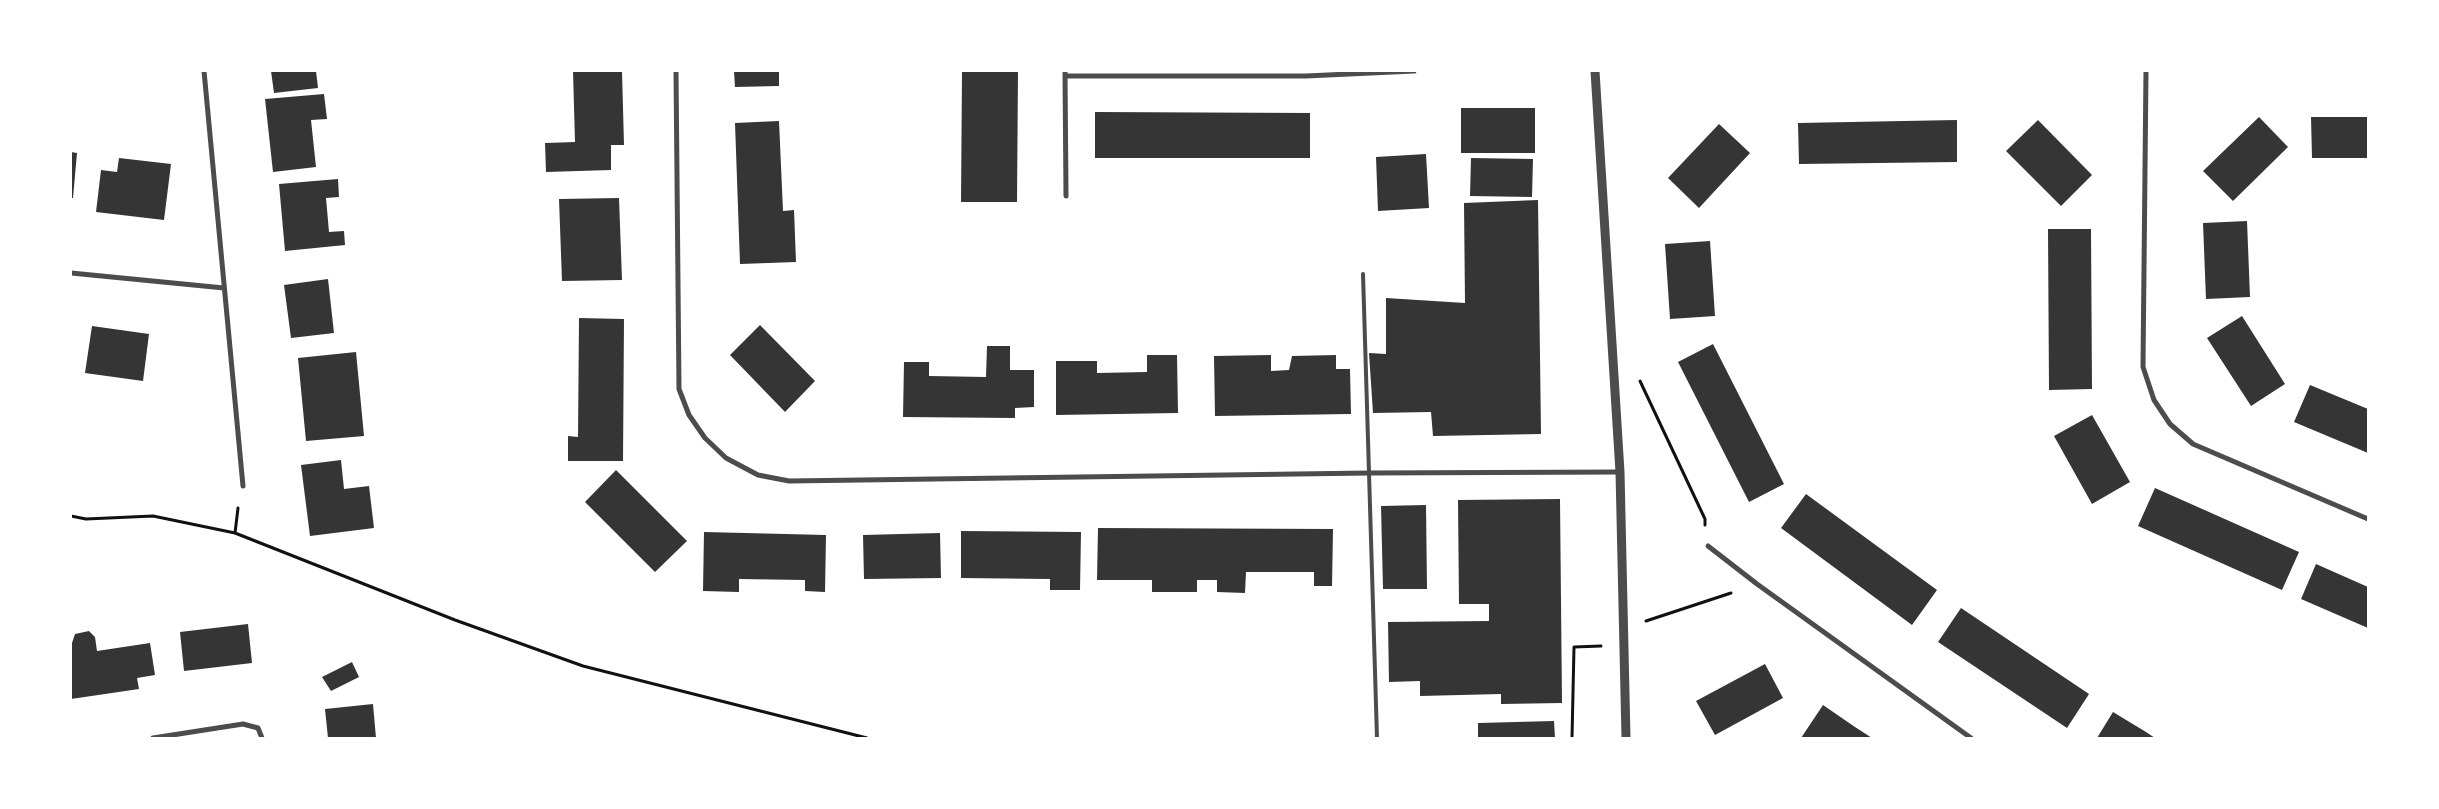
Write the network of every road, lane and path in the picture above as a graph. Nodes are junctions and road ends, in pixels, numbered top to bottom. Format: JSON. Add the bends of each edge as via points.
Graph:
{"nodes":[{"id":1,"x":204,"y":71,"type":"edge"},
{"id":2,"x":676,"y":71,"type":"edge"},
{"id":3,"x":1414,"y":71,"type":"edge"},
{"id":4,"x":1595,"y":71,"type":"edge"},
{"id":5,"x":2146,"y":71,"type":"edge"},
{"id":6,"x":1065,"y":74,"type":"edge"},
{"id":7,"x":1066,"y":196,"type":"dead end"},
{"id":8,"x":71,"y":273,"type":"edge"},
{"id":9,"x":1363,"y":274,"type":"dead end"},
{"id":10,"x":224,"y":288,"type":"junction"},
{"id":11,"x":1613,"y":363,"type":"junction"},
{"id":12,"x":1620,"y":472,"type":"junction"},
{"id":13,"x":1369,"y":473,"type":"junction"},
{"id":14,"x":243,"y":486,"type":"dead end"},
{"id":15,"x":71,"y":516,"type":"edge"},
{"id":16,"x":2368,"y":519,"type":"edge"},
{"id":17,"x":1708,"y":546,"type":"joint"},
{"id":18,"x":1757,"y":584,"type":"junction"},
{"id":19,"x":1624,"y":629,"type":"junction"},
{"id":20,"x":1601,"y":646,"type":"dead end"},
{"id":21,"x":153,"y":738,"type":"edge"},
{"id":22,"x":262,"y":738,"type":"edge"},
{"id":23,"x":867,"y":738,"type":"edge"},
{"id":24,"x":1377,"y":738,"type":"edge"},
{"id":25,"x":1572,"y":738,"type":"edge"},
{"id":26,"x":1626,"y":738,"type":"edge"},
{"id":27,"x":1971,"y":738,"type":"edge"}],
"edges":[{"from":1,"to":10,"type":"street"},
{"from":2,"to":13,"type":"street","via":[[679,389],[689,415],[705,438],[726,458],[758,475],[789,481]]},
{"from":3,"to":6,"type":"street","via":[[1306,76]]},
{"from":4,"to":11,"type":"street"},
{"from":5,"to":16,"type":"street","via":[[2143,366],[2154,400],[2170,424],[2194,444]]},
{"from":6,"to":7,"type":"street"},
{"from":8,"to":10,"type":"street"},
{"from":9,"to":13,"type":"lane"},
{"from":10,"to":14,"type":"street"},
{"from":11,"to":12,"type":"street"},
{"from":11,"to":17,"type":"path","via":[[1639,378],[1705,519]]},
{"from":12,"to":13,"type":"street"},
{"from":12,"to":19,"type":"street"},
{"from":13,"to":24,"type":"lane"},
{"from":15,"to":23,"type":"path","via":[[86,519],[153,516],[235,534],[583,666]]},
{"from":17,"to":18,"type":"street"},
{"from":18,"to":19,"type":"path"},
{"from":18,"to":27,"type":"street"},
{"from":19,"to":26,"type":"street"},
{"from":20,"to":25,"type":"path","via":[[1574,647]]},
{"from":21,"to":22,"type":"street","via":[[243,724],[258,728]]}]}
